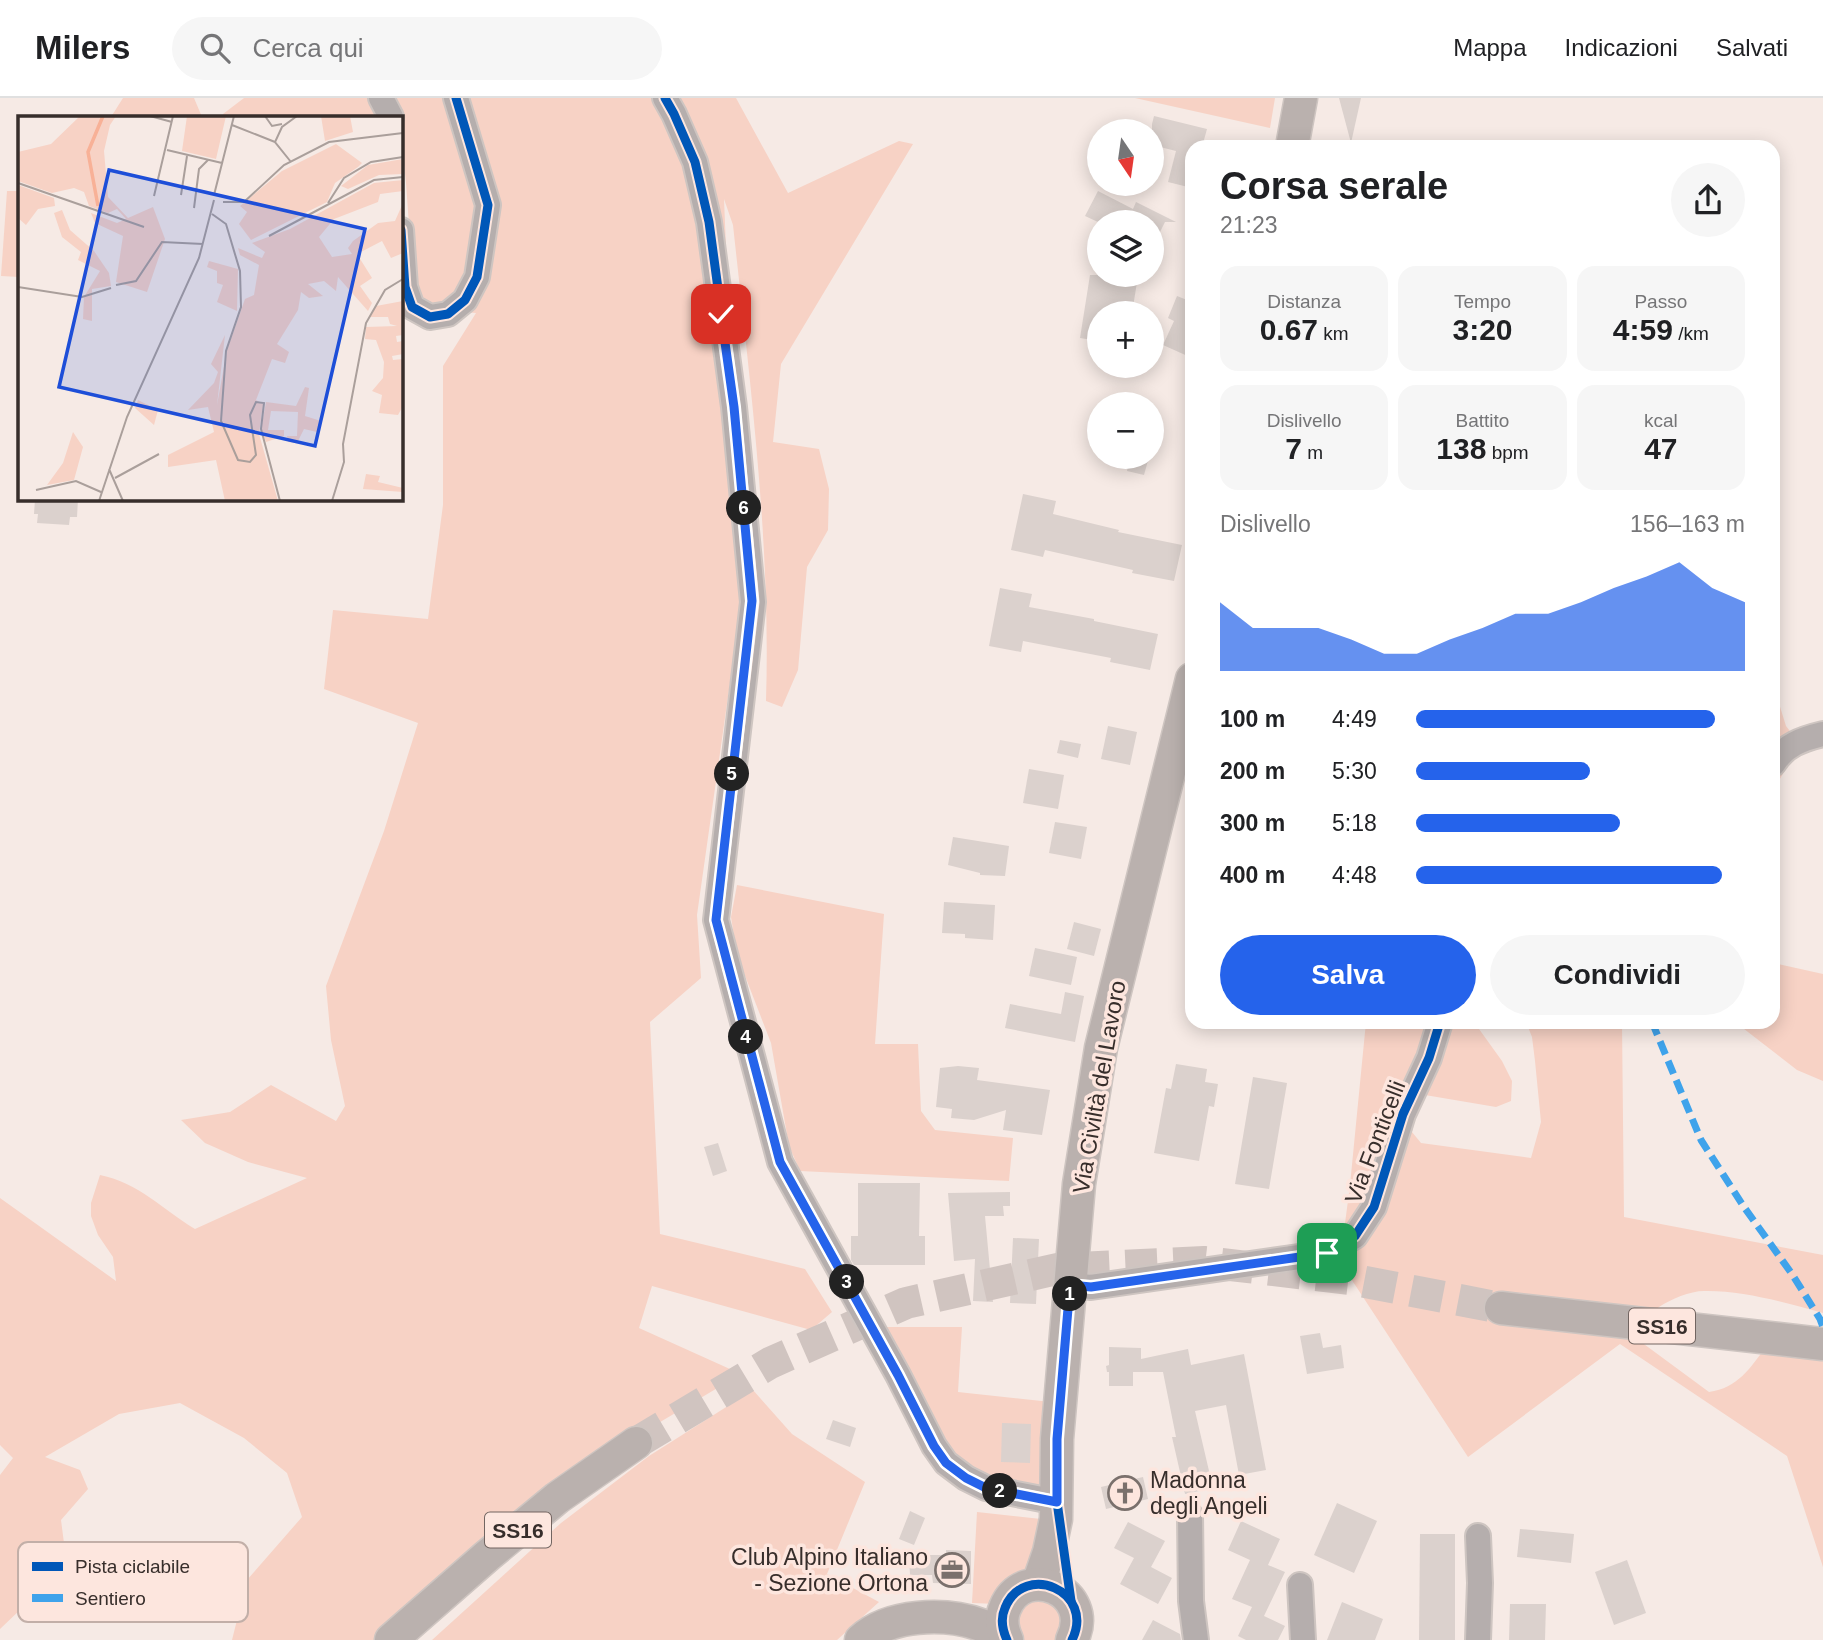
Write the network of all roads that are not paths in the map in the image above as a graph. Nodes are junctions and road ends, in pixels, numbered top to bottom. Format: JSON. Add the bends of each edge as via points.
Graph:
{"nodes":[{"id":1,"x":381,"y":98,"type":"edge"},
{"id":2,"x":456,"y":98,"type":"edge"},
{"id":3,"x":665,"y":98,"type":"edge"},
{"id":4,"x":1301,"y":98,"type":"edge"},
{"id":5,"x":390,"y":116,"type":"edge"},
{"id":6,"x":1293,"y":140,"type":"edge"},
{"id":7,"x":402,"y":244,"type":"edge"},
{"id":8,"x":1185,"y":707,"type":"edge"},
{"id":9,"x":1823,"y":734,"type":"edge"},
{"id":10,"x":1780,"y":753,"type":"edge"},
{"id":11,"x":1438,"y":1029,"type":"edge"},
{"id":12,"x":1070,"y":1285,"type":"junction"},
{"id":13,"x":1501,"y":1308,"type":"tunnel mouth"},
{"id":14,"x":1823,"y":1344,"type":"edge"},
{"id":15,"x":636,"y":1443,"type":"tunnel mouth"},
{"id":16,"x":1057,"y":1502,"type":"junction"},
{"id":17,"x":1191,"y":1515,"type":"dead end"},
{"id":18,"x":1478,"y":1535,"type":"dead end"},
{"id":19,"x":1038,"y":1584,"type":"junction"},
{"id":20,"x":1300,"y":1585,"type":"dead end"},
{"id":21,"x":1071,"y":1601,"type":"junction"},
{"id":22,"x":1007,"y":1602,"type":"junction"},
{"id":23,"x":944,"y":1619,"type":"junction"},
{"id":24,"x":397,"y":1635,"type":"edge"},
{"id":25,"x":1006,"y":1639,"type":"edge"},
{"id":26,"x":1074,"y":1639,"type":"edge"},
{"id":27,"x":860,"y":1640,"type":"edge"},
{"id":28,"x":1196,"y":1640,"type":"edge"},
{"id":29,"x":1303,"y":1640,"type":"edge"},
{"id":30,"x":1478,"y":1640,"type":"edge"}],
"edges":[{"from":1,"to":5,"type":"street"},
{"from":2,"to":7,"type":"street","via":[[488,205],[477,277],[465,300],[448,314],[430,317],[412,307],[405,287]]},
{"from":3,"to":16,"type":"street","via":[[695,162],[709,222],[734,407],[752,601],[716,920],[780,1162],[946,1463],[986,1488]]},
{"from":4,"to":6,"type":"main road"},
{"from":8,"to":12,"type":"main road","name":"Via Civiltà del Lavoro","via":[[1101,1048],[1079,1184]]},
{"from":9,"to":10,"type":"street"},
{"from":11,"to":12,"type":"street","name":"Via Fonticelli","via":[[1403,1114],[1374,1207],[1355,1236],[1327,1253],[1091,1287]]},
{"from":12,"to":16,"type":"main road","name":"Via Civiltà del Lavoro","via":[[1057,1439]]},
{"from":13,"to":14,"type":"main road","number":"SS16"},
{"from":15,"to":24,"type":"main road","number":"SS16","via":[[557,1498]]},
{"from":16,"to":19,"type":"main road","name":"Via Civiltà del Lavoro"},
{"from":16,"to":21,"type":"main road","name":"Via Civiltà del Lavoro"},
{"from":17,"to":28,"type":"street"},
{"from":18,"to":30,"type":"street"},
{"from":19,"to":21,"type":"main road","via":[[1062,1591]]},
{"from":19,"to":22,"type":"main road","via":[[1015,1593]]},
{"from":20,"to":29,"type":"street"},
{"from":21,"to":26,"type":"main road","name":"Via Civiltà del Lavoro","via":[[1077,1624]]},
{"from":22,"to":23,"type":"main road","via":[[976,1614]]},
{"from":22,"to":25,"type":"main road","via":[[1002,1614]]},
{"from":23,"to":25,"type":"main road","via":[[980,1625]]},
{"from":23,"to":27,"type":"main road","via":[[897,1620]]}]}
